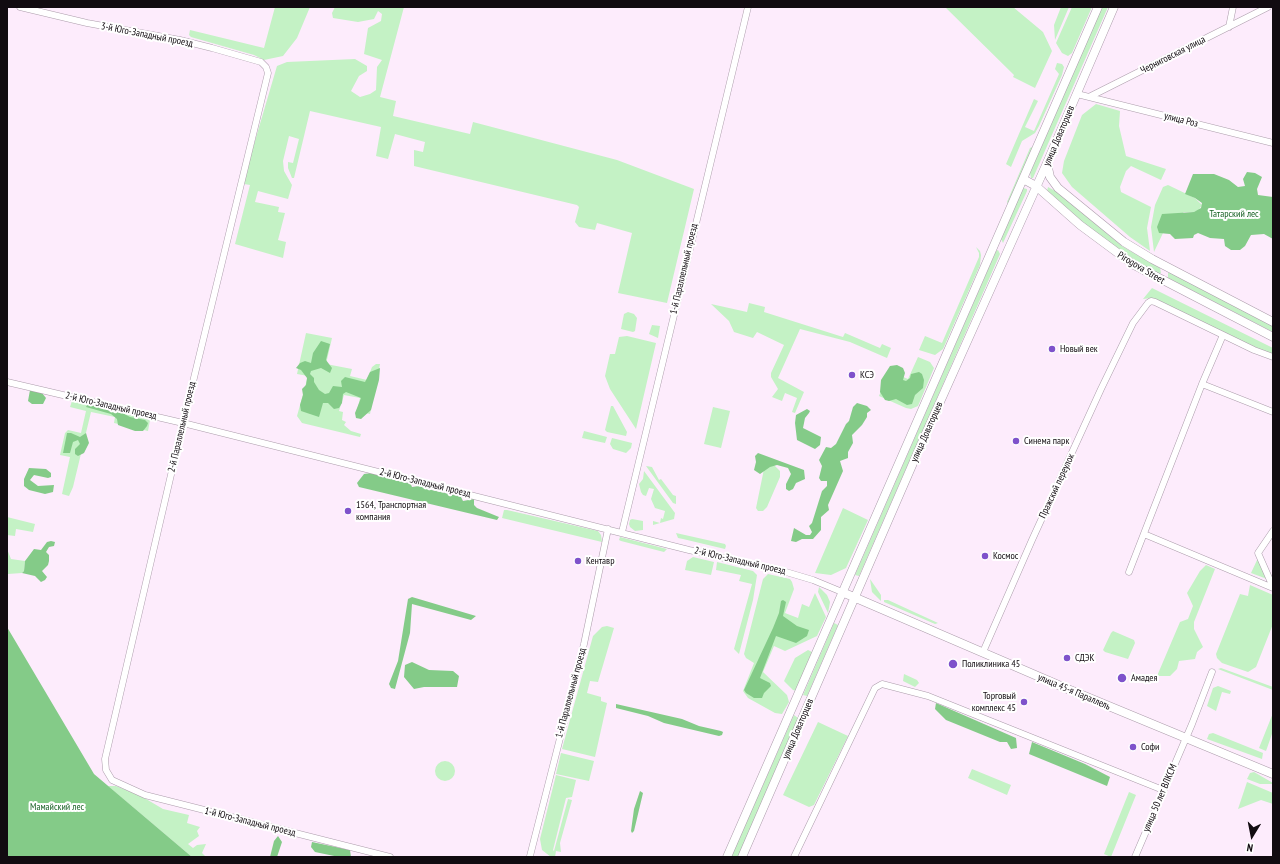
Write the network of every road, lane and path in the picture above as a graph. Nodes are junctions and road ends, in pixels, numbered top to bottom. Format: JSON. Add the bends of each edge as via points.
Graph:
{"nodes":[{"id":1,"x":20,"y":7,"type":"edge"},
{"id":2,"x":748,"y":7,"type":"edge"},
{"id":3,"x":1098,"y":7,"type":"edge"},
{"id":4,"x":1114,"y":7,"type":"edge"},
{"id":5,"x":1233,"y":7,"type":"edge"},
{"id":6,"x":1268,"y":7,"type":"edge"},
{"id":7,"x":1229,"y":27,"type":"junction"},
{"id":8,"x":268,"y":73,"type":"joint"},
{"id":9,"x":1077,"y":94,"type":"junction"},
{"id":10,"x":1089,"y":97,"type":"junction"},
{"id":11,"x":1273,"y":143,"type":"edge"},
{"id":12,"x":1047,"y":163,"type":"junction"},
{"id":13,"x":1023,"y":179,"type":"junction"},
{"id":14,"x":1036,"y":186,"type":"junction"},
{"id":15,"x":1166,"y":266,"type":"junction"},
{"id":16,"x":1159,"y":279,"type":"junction"},
{"id":17,"x":1273,"y":322,"type":"edge"},
{"id":18,"x":1223,"y":335,"type":"junction"},
{"id":19,"x":1273,"y":337,"type":"edge"},
{"id":20,"x":1273,"y":357,"type":"edge"},
{"id":21,"x":7,"y":382,"type":"edge"},
{"id":22,"x":1202,"y":384,"type":"junction"},
{"id":23,"x":1273,"y":412,"type":"edge"},
{"id":24,"x":183,"y":423,"type":"junction"},
{"id":25,"x":608,"y":529,"type":"junction"},
{"id":26,"x":1273,"y":531,"type":"edge"},
{"id":27,"x":622,"y":532,"type":"junction"},
{"id":28,"x":1144,"y":534,"type":"junction"},
{"id":29,"x":1129,"y":572,"type":"dead end"},
{"id":30,"x":1273,"y":588,"type":"edge"},
{"id":31,"x":842,"y":592,"type":"junction"},
{"id":32,"x":854,"y":597,"type":"junction"},
{"id":33,"x":983,"y":652,"type":"junction"},
{"id":34,"x":1212,"y":672,"type":"dead end"},
{"id":35,"x":1186,"y":739,"type":"junction"},
{"id":36,"x":1273,"y":774,"type":"edge"},
{"id":37,"x":112,"y":780,"type":"joint"},
{"id":38,"x":1163,"y":790,"type":"junction"},
{"id":39,"x":390,"y":857,"type":"edge"},
{"id":40,"x":532,"y":857,"type":"edge"},
{"id":41,"x":727,"y":857,"type":"edge"},
{"id":42,"x":742,"y":857,"type":"edge"},
{"id":43,"x":794,"y":857,"type":"edge"},
{"id":44,"x":1135,"y":857,"type":"edge"}],
"edges":[{"from":1,"to":8,"type":"street","name":"3-й Юго-Западный проезд","via":[[212,48],[261,62]]},
{"from":2,"to":27,"type":"street","name":"1-й Параллельный проезд"},
{"from":3,"to":13,"type":"main road","name":"улица Доваторцев"},
{"from":4,"to":9,"type":"main road","name":"улица Доваторцев"},
{"from":5,"to":7,"type":"street"},
{"from":6,"to":7,"type":"street","name":"Черниговская улица"},
{"from":7,"to":10,"type":"street","name":"Черниговская улица"},
{"from":8,"to":24,"type":"street","name":"2-й Параллельный проезд"},
{"from":9,"to":10,"type":"street"},
{"from":9,"to":12,"type":"main road","name":"улица Доваторцев"},
{"from":10,"to":11,"type":"street","name":"улица Роз"},
{"from":12,"to":14,"type":"main road","name":"улица Доваторцев"},
{"from":12,"to":15,"type":"main road","name":"Pirogova Street","via":[[1050,177],[1058,188],[1124,242]]},
{"from":13,"to":14,"type":"main road","name":"Pirogova Street"},
{"from":13,"to":31,"type":"main road","name":"улица Доваторцев"},
{"from":14,"to":16,"type":"main road","name":"Pirogova Street","via":[[1109,248]]},
{"from":14,"to":32,"type":"main road","name":"улица Доваторцев"},
{"from":15,"to":16,"type":"main road"},
{"from":15,"to":17,"type":"main road","name":"Pirogova Street"},
{"from":16,"to":19,"type":"main road","name":"Pirogova Street"},
{"from":18,"to":20,"type":"street"},
{"from":18,"to":22,"type":"street"},
{"from":18,"to":33,"type":"street","name":"Пражский переулок","via":[[1155,302],[1148,303],[1133,323],[1104,383]]},
{"from":21,"to":24,"type":"street","name":"2-й Юго-Западный проезд"},
{"from":22,"to":23,"type":"street"},
{"from":22,"to":28,"type":"street"},
{"from":24,"to":25,"type":"street","name":"2-й Юго-Западный проезд"},
{"from":24,"to":37,"type":"street","name":"2-й Параллельный проезд","via":[[105,759],[106,770]]},
{"from":25,"to":27,"type":"street","name":"2-й Юго-Западный проезд"},
{"from":25,"to":40,"type":"street","name":"1-й Параллельный проезд","via":[[584,644]]},
{"from":26,"to":30,"type":"street","via":[[1258,553]]},
{"from":27,"to":31,"type":"street","name":"2-й Юго-Западный проезд","via":[[805,577]]},
{"from":28,"to":29,"type":"street"},
{"from":28,"to":30,"type":"street"},
{"from":31,"to":32,"type":"main road","name":"улица 45-я Параллель"},
{"from":31,"to":41,"type":"main road","name":"улица Доваторцев"},
{"from":32,"to":33,"type":"main road","name":"улица 45-я Параллель"},
{"from":32,"to":42,"type":"main road","name":"улица Доваторцев"},
{"from":33,"to":35,"type":"main road","name":"улица 45-я Параллель"},
{"from":34,"to":35,"type":"street","name":"улица 50 лет ВЛКСМ"},
{"from":35,"to":36,"type":"main road","name":"улица 45-я Параллель"},
{"from":35,"to":38,"type":"street","name":"улица 50 лет ВЛКСМ"},
{"from":37,"to":39,"type":"street","name":"1-й Юго-Западный проезд","via":[[145,795]]},
{"from":38,"to":43,"type":"street","via":[[928,696],[882,684],[874,688]]},
{"from":38,"to":44,"type":"street","name":"улица 50 лет ВЛКСМ"}]}
